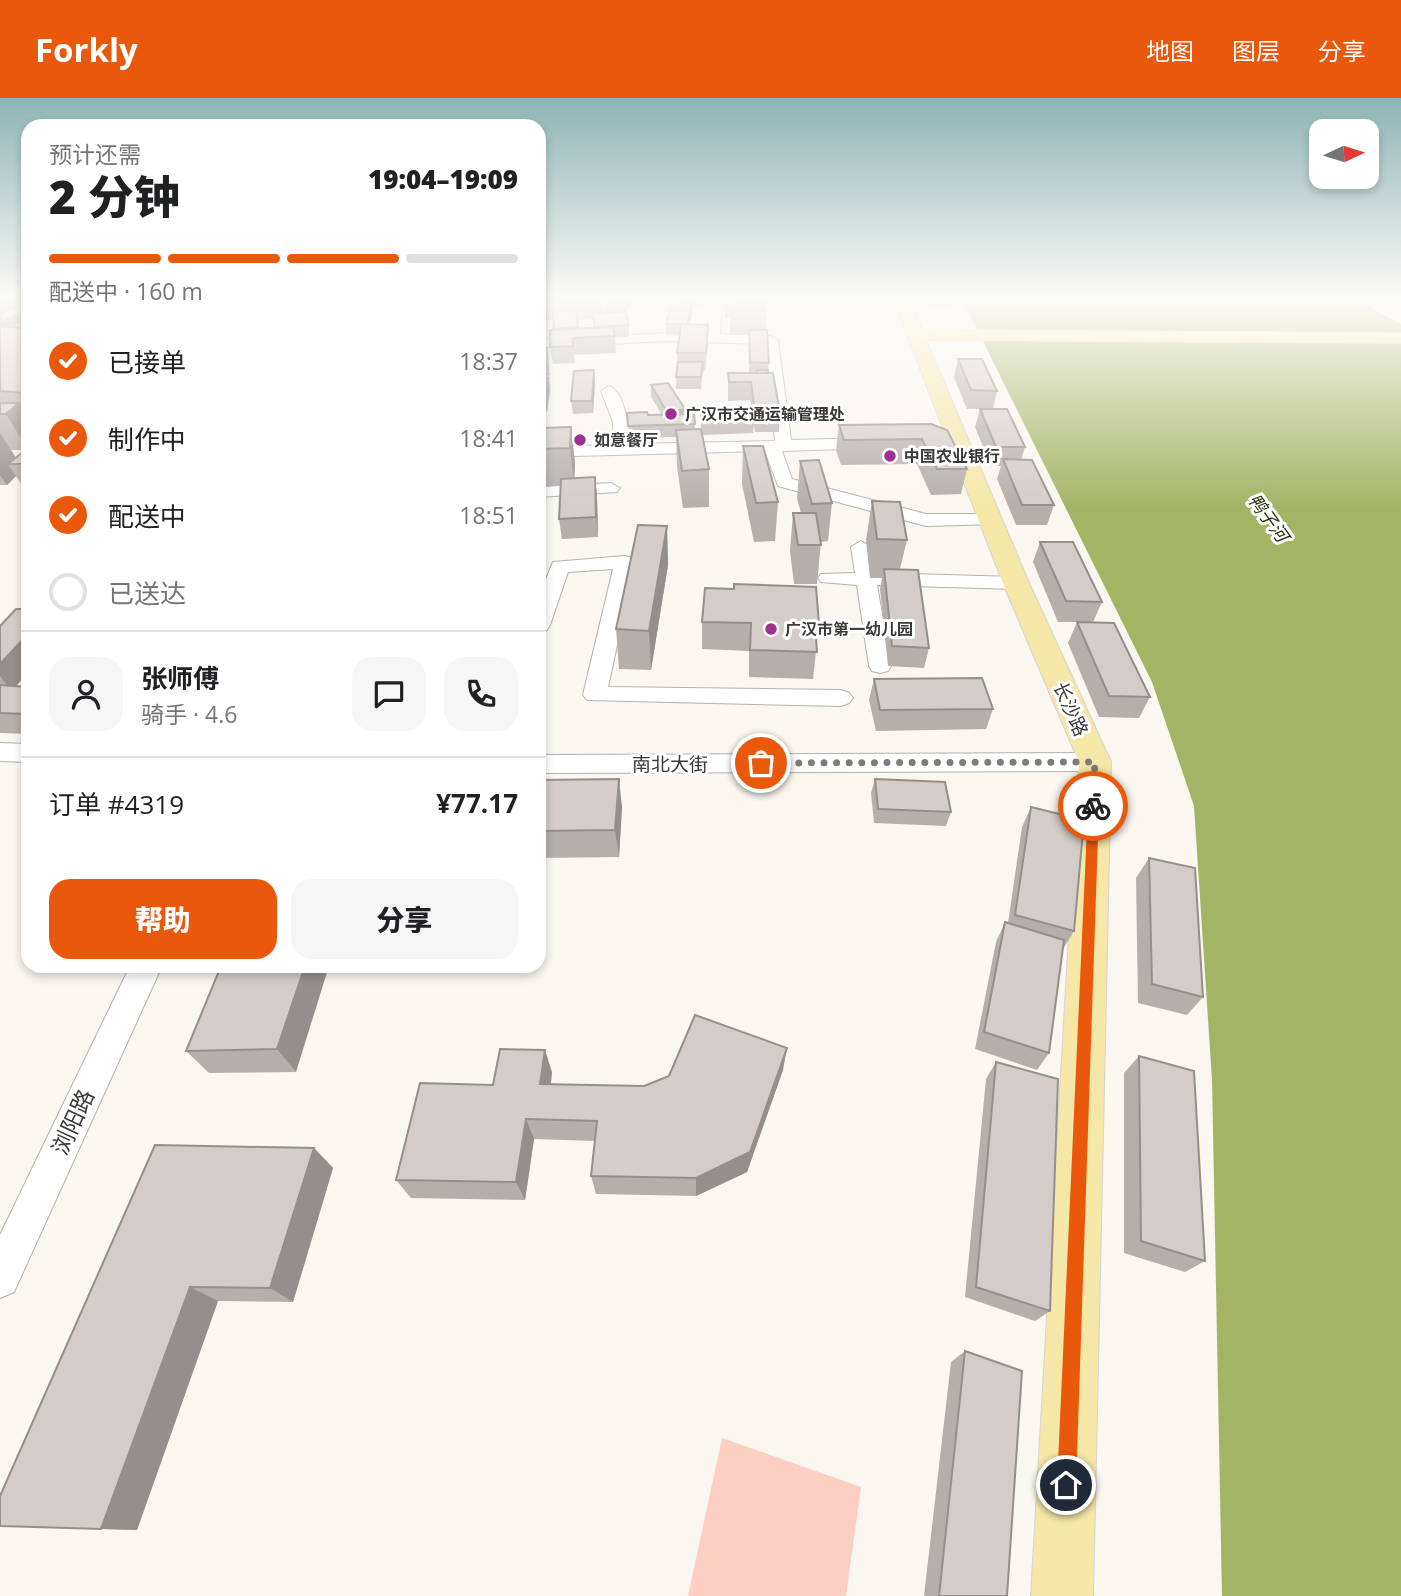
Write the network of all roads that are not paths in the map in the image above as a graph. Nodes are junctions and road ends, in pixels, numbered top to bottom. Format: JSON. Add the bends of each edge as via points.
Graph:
{"nodes":[{"id":1,"x":774,"y":369,"type":"edge"},
{"id":2,"x":939,"y":369,"type":"edge"},
{"id":3,"x":609,"y":391,"type":"dead end"},
{"id":4,"x":891,"y":443,"type":"edge"},
{"id":5,"x":778,"y":446,"type":"junction"},
{"id":6,"x":622,"y":450,"type":"junction"},
{"id":7,"x":546,"y":452,"type":"edge"},
{"id":8,"x":611,"y":488,"type":"dead end"},
{"id":9,"x":546,"y":492,"type":"edge"},
{"id":10,"x":990,"y":520,"type":"junction"},
{"id":11,"x":861,"y":547,"type":"dead end"},
{"id":12,"x":828,"y":578,"type":"dead end"},
{"id":13,"x":866,"y":579,"type":"junction"},
{"id":14,"x":1016,"y":583,"type":"junction"},
{"id":15,"x":546,"y":605,"type":"edge"},
{"id":16,"x":880,"y":666,"type":"dead end"},
{"id":17,"x":841,"y":698,"type":"dead end"},
{"id":18,"x":0,"y":752,"type":"edge"},
{"id":19,"x":21,"y":753,"type":"edge"},
{"id":20,"x":1095,"y":762,"type":"junction"},
{"id":21,"x":546,"y":764,"type":"edge"},
{"id":22,"x":143,"y":973,"type":"edge"},
{"id":23,"x":0,"y":1278,"type":"edge"},
{"id":24,"x":1062,"y":1596,"type":"edge"}],
"edges":[{"from":1,"to":5,"type":"street"},
{"from":2,"to":10,"type":"main road","name":"长沙路","via":[[952,441]]},
{"from":3,"to":6,"type":"street","via":[[621,422]]},
{"from":4,"to":5,"type":"street"},
{"from":5,"to":6,"type":"street"},
{"from":5,"to":10,"type":"street","via":[[785,482],[926,520]]},
{"from":6,"to":7,"type":"street"},
{"from":8,"to":9,"type":"street"},
{"from":10,"to":14,"type":"main road","name":"长沙路"},
{"from":11,"to":13,"type":"street"},
{"from":12,"to":13,"type":"street"},
{"from":13,"to":14,"type":"street"},
{"from":13,"to":16,"type":"street"},
{"from":14,"to":20,"type":"main road","name":"长沙路"},
{"from":15,"to":17,"type":"street","via":[[560,566],[625,562],[595,695]]},
{"from":18,"to":19,"type":"street"},
{"from":20,"to":21,"type":"street","name":"南北大街"},
{"from":20,"to":24,"type":"main road","name":"长沙路"},
{"from":22,"to":23,"type":"street","name":"浏阳路"}]}
